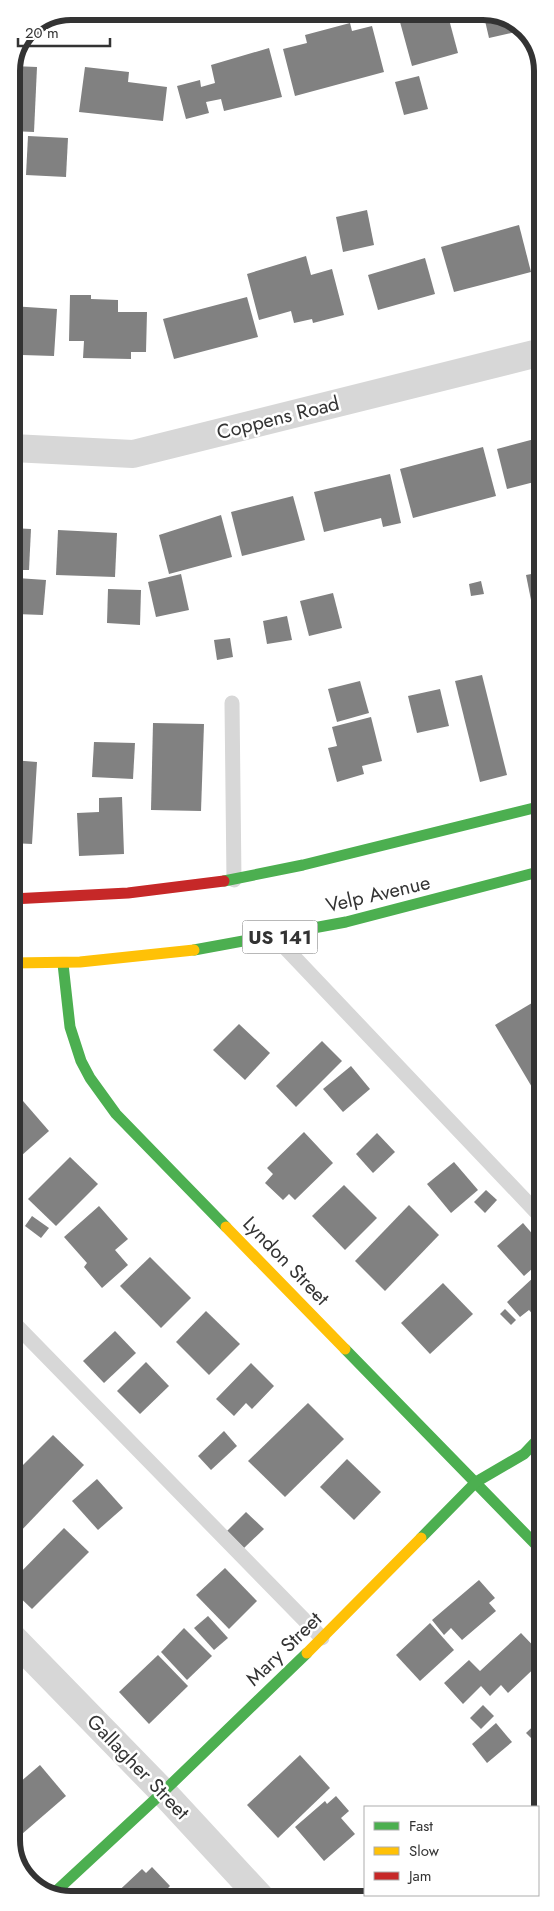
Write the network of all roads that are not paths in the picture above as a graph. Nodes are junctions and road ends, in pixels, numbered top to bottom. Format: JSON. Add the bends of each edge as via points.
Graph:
{"nodes":[{"id":1,"x":534,"y":354,"type":"edge"},
{"id":2,"x":20,"y":448,"type":"edge"},
{"id":3,"x":232,"y":703,"type":"dead end"},
{"id":4,"x":534,"y":808,"type":"edge"},
{"id":5,"x":534,"y":874,"type":"edge"},
{"id":6,"x":234,"y":880,"type":"junction"},
{"id":7,"x":20,"y":899,"type":"edge"},
{"id":8,"x":276,"y":938,"type":"junction"},
{"id":9,"x":20,"y":964,"type":"edge"},
{"id":10,"x":63,"y":964,"type":"junction"},
{"id":11,"x":534,"y":1210,"type":"edge"},
{"id":12,"x":20,"y":1329,"type":"edge"},
{"id":13,"x":534,"y":1443,"type":"edge"},
{"id":14,"x":476,"y":1482,"type":"junction"},
{"id":15,"x":534,"y":1544,"type":"edge"},
{"id":16,"x":322,"y":1638,"type":"junction"},
{"id":17,"x":20,"y":1645,"type":"edge"},
{"id":18,"x":164,"y":1792,"type":"junction"},
{"id":19,"x":58,"y":1889,"type":"edge"},
{"id":20,"x":255,"y":1891,"type":"edge"}],
"edges":[{"from":1,"to":2,"type":"street","name":"Coppens Road","via":[[133,454]]},
{"from":3,"to":6,"type":"lane"},
{"from":4,"to":6,"type":"street"},
{"from":5,"to":8,"type":"street","name":"Velp Avenue","number":"US 141"},
{"from":6,"to":7,"type":"street","via":[[128,893]]},
{"from":8,"to":10,"type":"street","name":"Velp Avenue","number":"US 141","via":[[217,948]]},
{"from":8,"to":11,"type":"lane"},
{"from":9,"to":10,"type":"street","name":"Velp Avenue","number":"US 141"},
{"from":10,"to":14,"type":"street","name":"Lyndon Street","via":[[74,1043],[94,1088]]},
{"from":12,"to":16,"type":"lane"},
{"from":13,"to":14,"type":"street","name":"Mary Street","via":[[524,1454]]},
{"from":14,"to":15,"type":"street","name":"Lyndon Street"},
{"from":14,"to":16,"type":"street","name":"Mary Street"},
{"from":16,"to":18,"type":"street","name":"Mary Street"},
{"from":17,"to":18,"type":"street","name":"Gallagher Street"},
{"from":18,"to":19,"type":"street","name":"Mary Street"},
{"from":18,"to":20,"type":"street","name":"Gallagher Street"}]}
